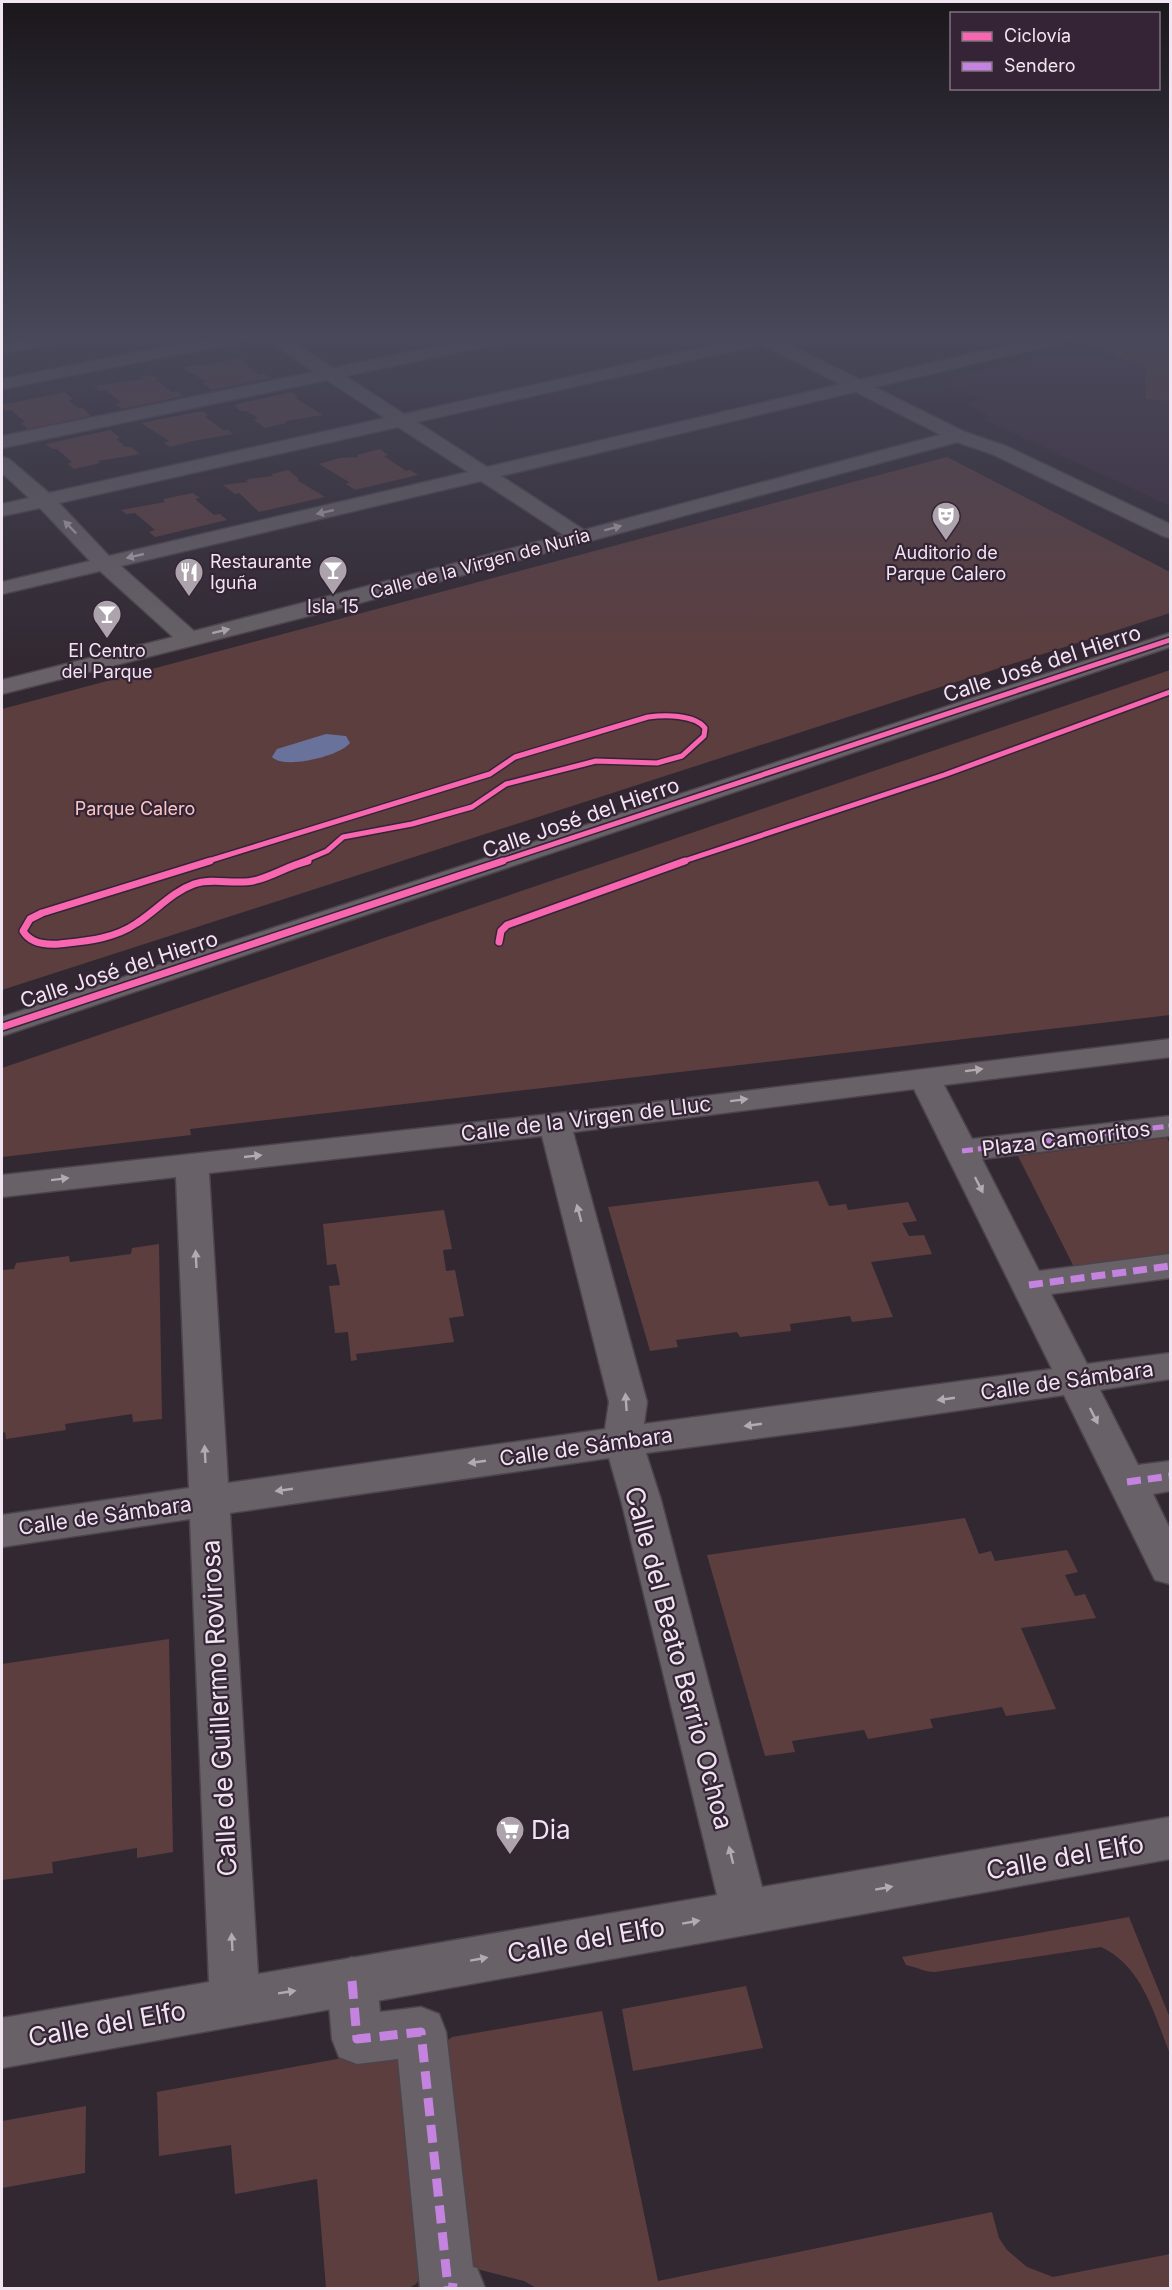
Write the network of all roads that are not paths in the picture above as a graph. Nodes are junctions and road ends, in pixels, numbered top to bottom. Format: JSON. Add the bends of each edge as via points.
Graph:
{"nodes":[{"id":1,"x":287,"y":446,"type":"edge"},
{"id":2,"x":442,"y":446,"type":"edge"},
{"id":3,"x":609,"y":446,"type":"edge"},
{"id":4,"x":921,"y":446,"type":"edge"},
{"id":5,"x":987,"y":446,"type":"edge"},
{"id":6,"x":2,"y":463,"type":"edge"},
{"id":7,"x":486,"y":475,"type":"junction"},
{"id":8,"x":44,"y":500,"type":"junction"},
{"id":9,"x":2,"y":510,"type":"edge"},
{"id":10,"x":1170,"y":532,"type":"edge"},
{"id":11,"x":581,"y":537,"type":"junction"},
{"id":12,"x":104,"y":563,"type":"junction"},
{"id":13,"x":2,"y":588,"type":"edge"},
{"id":14,"x":189,"y":639,"type":"junction"},
{"id":15,"x":1170,"y":640,"type":"edge"},
{"id":16,"x":2,"y":687,"type":"edge"},
{"id":17,"x":2,"y":1027,"type":"edge"},
{"id":18,"x":1170,"y":1048,"type":"edge"},
{"id":19,"x":924,"y":1077,"type":"junction"},
{"id":20,"x":555,"y":1124,"type":"junction"},
{"id":21,"x":1170,"y":1126,"type":"edge"},
{"id":22,"x":962,"y":1151,"type":"junction"},
{"id":23,"x":192,"y":1163,"type":"junction"},
{"id":24,"x":2,"y":1186,"type":"edge"},
{"id":25,"x":1170,"y":1266,"type":"edge"},
{"id":26,"x":1029,"y":1285,"type":"junction"},
{"id":27,"x":1170,"y":1366,"type":"edge"},
{"id":28,"x":1077,"y":1381,"type":"junction"},
{"id":29,"x":623,"y":1441,"type":"junction"},
{"id":30,"x":1170,"y":1476,"type":"edge"},
{"id":31,"x":1127,"y":1482,"type":"junction"},
{"id":32,"x":207,"y":1502,"type":"junction"},
{"id":33,"x":2,"y":1531,"type":"edge"},
{"id":34,"x":1170,"y":1568,"type":"edge"},
{"id":35,"x":1170,"y":1838,"type":"edge"},
{"id":36,"x":745,"y":1912,"type":"junction"},
{"id":37,"x":352,"y":1982,"type":"junction"},
{"id":38,"x":235,"y":2001,"type":"junction"},
{"id":39,"x":2,"y":2043,"type":"edge"},
{"id":40,"x":450,"y":2288,"type":"edge"}],
"edges":[{"from":1,"to":8,"type":"street"},
{"from":2,"to":7,"type":"street"},
{"from":3,"to":7,"type":"street"},
{"from":11,"to":4,"type":"street","name":"Calle de la Virgen de Nuria","one_way":true},
{"from":5,"to":10,"type":"street"},
{"from":6,"to":8,"type":"street"},
{"from":7,"to":11,"type":"street"},
{"from":7,"to":12,"type":"street","one_way":true},
{"from":8,"to":9,"type":"street"},
{"from":12,"to":8,"type":"street","one_way":true},
{"from":14,"to":11,"type":"street","name":"Calle de la Virgen de Nuria","one_way":true},
{"from":12,"to":13,"type":"street"},
{"from":12,"to":14,"type":"street"},
{"from":14,"to":16,"type":"street","name":"Calle de la Virgen de Nuria"},
{"from":15,"to":17,"type":"street","name":"Calle José del Hierro"},
{"from":19,"to":18,"type":"street","name":"Calle de la Virgen de Lluc","one_way":true},
{"from":20,"to":19,"type":"street","name":"Calle de la Virgen de Lluc","one_way":true},
{"from":19,"to":22,"type":"street"},
{"from":23,"to":20,"type":"street","name":"Calle de la Virgen de Lluc","one_way":true},
{"from":29,"to":20,"type":"street","name":"Calle del Beato Berrio Ochoa","one_way":true,"via":[[628,1402]]},
{"from":21,"to":22,"type":"street","name":"Plaza Camorritos"},
{"from":22,"to":26,"type":"street","one_way":true},
{"from":24,"to":23,"type":"street","name":"Calle de la Virgen de Lluc","one_way":true},
{"from":32,"to":23,"type":"street","name":"Calle de Guillermo Rovirosa","one_way":true},
{"from":25,"to":26,"type":"street"},
{"from":26,"to":28,"type":"street"},
{"from":27,"to":28,"type":"street","name":"Calle de Sámbara"},
{"from":28,"to":29,"type":"street","name":"Calle de Sámbara","one_way":true},
{"from":28,"to":31,"type":"street","one_way":true},
{"from":29,"to":32,"type":"street","name":"Calle de Sámbara","one_way":true},
{"from":36,"to":29,"type":"street","name":"Calle del Beato Berrio Ochoa","one_way":true},
{"from":30,"to":31,"type":"street"},
{"from":31,"to":34,"type":"street"},
{"from":32,"to":33,"type":"street","name":"Calle de Sámbara"},
{"from":38,"to":32,"type":"street","name":"Calle de Guillermo Rovirosa","one_way":true},
{"from":36,"to":35,"type":"street","name":"Calle del Elfo","one_way":true},
{"from":37,"to":36,"type":"street","name":"Calle del Elfo","one_way":true},
{"from":38,"to":37,"type":"street","name":"Calle del Elfo","one_way":true},
{"from":37,"to":40,"type":"street","via":[[357,2040],[421,2032]]},
{"from":38,"to":39,"type":"street","name":"Calle del Elfo"}]}
